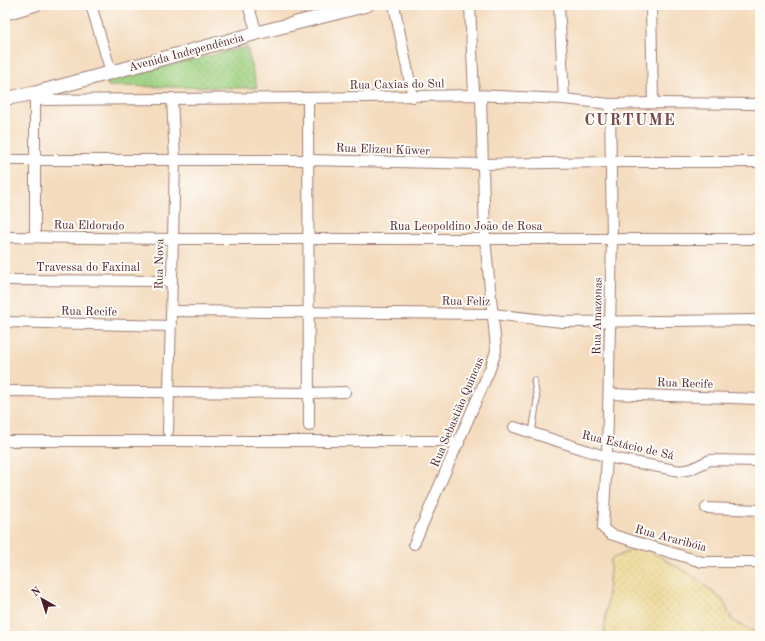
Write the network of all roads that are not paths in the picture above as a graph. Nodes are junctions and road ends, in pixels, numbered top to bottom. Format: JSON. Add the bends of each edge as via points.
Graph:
{"nodes":[{"id":1,"x":38,"y":5,"type":"edge"},
{"id":2,"x":91,"y":5,"type":"edge"},
{"id":3,"x":248,"y":5,"type":"edge"},
{"id":4,"x":394,"y":5,"type":"edge"},
{"id":5,"x":470,"y":5,"type":"edge"},
{"id":6,"x":559,"y":5,"type":"edge"},
{"id":7,"x":651,"y":5,"type":"edge"},
{"id":8,"x":363,"y":6,"type":"edge"},
{"id":9,"x":5,"y":14,"type":"edge"},
{"id":10,"x":256,"y":33,"type":"junction"},
{"id":11,"x":110,"y":72,"type":"junction"},
{"id":12,"x":477,"y":95,"type":"junction"},
{"id":13,"x":35,"y":96,"type":"junction"},
{"id":14,"x":413,"y":97,"type":"junction"},
{"id":15,"x":5,"y":98,"type":"edge"},
{"id":16,"x":172,"y":98,"type":"junction"},
{"id":17,"x":308,"y":98,"type":"junction"},
{"id":18,"x":564,"y":99,"type":"junction"},
{"id":19,"x":653,"y":103,"type":"junction"},
{"id":20,"x":610,"y":104,"type":"junction"},
{"id":21,"x":760,"y":104,"type":"edge"},
{"id":22,"x":5,"y":160,"type":"edge"},
{"id":23,"x":175,"y":160,"type":"junction"},
{"id":24,"x":308,"y":160,"type":"junction"},
{"id":25,"x":35,"y":161,"type":"junction"},
{"id":26,"x":611,"y":162,"type":"junction"},
{"id":27,"x":760,"y":162,"type":"edge"},
{"id":28,"x":483,"y":164,"type":"junction"},
{"id":29,"x":5,"y":237,"type":"edge"},
{"id":30,"x":34,"y":237,"type":"junction"},
{"id":31,"x":308,"y":239,"type":"junction"},
{"id":32,"x":485,"y":239,"type":"junction"},
{"id":33,"x":760,"y":239,"type":"edge"},
{"id":34,"x":172,"y":240,"type":"junction"},
{"id":35,"x":612,"y":240,"type":"junction"},
{"id":36,"x":5,"y":280,"type":"edge"},
{"id":37,"x":171,"y":281,"type":"junction"},
{"id":38,"x":172,"y":312,"type":"junction"},
{"id":39,"x":309,"y":313,"type":"junction"},
{"id":40,"x":493,"y":314,"type":"junction"},
{"id":41,"x":760,"y":320,"type":"edge"},
{"id":42,"x":610,"y":321,"type":"junction"},
{"id":43,"x":5,"y":322,"type":"edge"},
{"id":44,"x":172,"y":326,"type":"junction"},
{"id":45,"x":534,"y":380,"type":"dead end"},
{"id":46,"x":5,"y":392,"type":"edge"},
{"id":47,"x":345,"y":392,"type":"dead end"},
{"id":48,"x":169,"y":393,"type":"junction"},
{"id":49,"x":310,"y":393,"type":"junction"},
{"id":50,"x":608,"y":394,"type":"junction"},
{"id":51,"x":760,"y":399,"type":"edge"},
{"id":52,"x":309,"y":426,"type":"dead end"},
{"id":53,"x":514,"y":427,"type":"dead end"},
{"id":54,"x":168,"y":431,"type":"dead end"},
{"id":55,"x":532,"y":433,"type":"junction"},
{"id":56,"x":5,"y":442,"type":"edge"},
{"id":57,"x":459,"y":443,"type":"junction"},
{"id":58,"x":607,"y":456,"type":"junction"},
{"id":59,"x":760,"y":461,"type":"edge"},
{"id":60,"x":706,"y":508,"type":"dead end"},
{"id":61,"x":760,"y":510,"type":"edge"},
{"id":62,"x":603,"y":528,"type":"joint"},
{"id":63,"x":414,"y":544,"type":"dead end"},
{"id":64,"x":760,"y":562,"type":"edge"}],
"edges":[{"from":1,"to":9,"type":"street"},
{"from":2,"to":11,"type":"street"},
{"from":3,"to":10,"type":"street"},
{"from":4,"to":14,"type":"street"},
{"from":5,"to":12,"type":"street","name":"Rua Sebastião Quincas"},
{"from":6,"to":18,"type":"street"},
{"from":7,"to":19,"type":"street"},
{"from":8,"to":10,"type":"street","name":"Avenida Independência"},
{"from":10,"to":11,"type":"street","name":"Avenida Independência"},
{"from":11,"to":13,"type":"street","name":"Avenida Independência"},
{"from":12,"to":14,"type":"street","name":"Rua Caxias do Sul"},
{"from":12,"to":18,"type":"street","name":"Rua Caxias do Sul"},
{"from":12,"to":28,"type":"street","name":"Rua Sebastião Quincas"},
{"from":13,"to":15,"type":"street","name":"Avenida Independência"},
{"from":13,"to":16,"type":"street","name":"Rua Caxias do Sul"},
{"from":13,"to":25,"type":"street"},
{"from":14,"to":17,"type":"street","name":"Rua Caxias do Sul"},
{"from":16,"to":17,"type":"street","name":"Rua Caxias do Sul"},
{"from":16,"to":23,"type":"street","name":"Rua Nova"},
{"from":17,"to":24,"type":"street"},
{"from":18,"to":20,"type":"street","name":"Rua Caxias do Sul"},
{"from":19,"to":20,"type":"street","name":"Rua Caxias do Sul"},
{"from":19,"to":21,"type":"street","name":"Rua Caxias do Sul"},
{"from":20,"to":26,"type":"street","name":"Rua Amazonas"},
{"from":22,"to":25,"type":"street","name":"Rua Elizeu Küwer"},
{"from":23,"to":24,"type":"street","name":"Rua Elizeu Küwer"},
{"from":23,"to":25,"type":"street","name":"Rua Elizeu Küwer"},
{"from":23,"to":34,"type":"street","name":"Rua Nova"},
{"from":24,"to":28,"type":"street","name":"Rua Elizeu Küwer"},
{"from":24,"to":31,"type":"street"},
{"from":25,"to":30,"type":"street"},
{"from":26,"to":27,"type":"street","name":"Rua Elizeu Küwer"},
{"from":26,"to":28,"type":"street","name":"Rua Elizeu Küwer"},
{"from":26,"to":35,"type":"street","name":"Rua Amazonas"},
{"from":28,"to":32,"type":"street","name":"Rua Sebastião Quincas"},
{"from":29,"to":30,"type":"street","name":"Rua Eldorado"},
{"from":30,"to":34,"type":"street","name":"Rua Eldorado"},
{"from":31,"to":32,"type":"street","name":"Rua Leopoldino João de Rosa"},
{"from":31,"to":34,"type":"street","name":"Rua Leopoldino João de Rosa"},
{"from":31,"to":39,"type":"street"},
{"from":32,"to":35,"type":"street","name":"Rua Leopoldino João de Rosa"},
{"from":32,"to":40,"type":"street","name":"Rua Sebastião Quincas"},
{"from":33,"to":35,"type":"street","name":"Rua Leopoldino João de Rosa"},
{"from":34,"to":37,"type":"street","name":"Rua Nova"},
{"from":35,"to":42,"type":"street","name":"Rua Amazonas"},
{"from":36,"to":37,"type":"street","name":"Travessa do Faxinal"},
{"from":37,"to":38,"type":"street","name":"Rua Nova"},
{"from":38,"to":39,"type":"street","name":"Rua Feliz"},
{"from":38,"to":44,"type":"street","name":"Rua Nova"},
{"from":39,"to":40,"type":"street","name":"Rua Feliz"},
{"from":39,"to":49,"type":"street"},
{"from":40,"to":42,"type":"street","name":"Rua Feliz","via":[[562,322]]},
{"from":40,"to":57,"type":"street","name":"Rua Sebastião Quincas","via":[[496,351]]},
{"from":41,"to":42,"type":"street","name":"Rua Feliz"},
{"from":42,"to":50,"type":"street","name":"Rua Amazonas"},
{"from":43,"to":44,"type":"street","name":"Rua Recife"},
{"from":44,"to":48,"type":"street","name":"Rua Nova"},
{"from":45,"to":55,"type":"lane","via":[[538,400]]},
{"from":46,"to":48,"type":"street"},
{"from":47,"to":49,"type":"street"},
{"from":48,"to":49,"type":"street"},
{"from":48,"to":54,"type":"street","name":"Rua Nova"},
{"from":49,"to":52,"type":"street"},
{"from":50,"to":51,"type":"street","name":"Rua Recife"},
{"from":50,"to":58,"type":"street","name":"Rua Amazonas"},
{"from":53,"to":55,"type":"street","name":"Rua Estácio de Sá"},
{"from":55,"to":58,"type":"street","name":"Rua Estácio de Sá"},
{"from":56,"to":57,"type":"street"},
{"from":57,"to":63,"type":"street","name":"Rua Sebastião Quincas"},
{"from":58,"to":59,"type":"street","name":"Rua Estácio de Sá","via":[[680,471],[710,460]]},
{"from":58,"to":62,"type":"street","name":"Rua Amazonas"},
{"from":60,"to":61,"type":"street"},
{"from":62,"to":64,"type":"street","name":"Rua Araribóia","via":[[610,534],[702,562]]}]}
